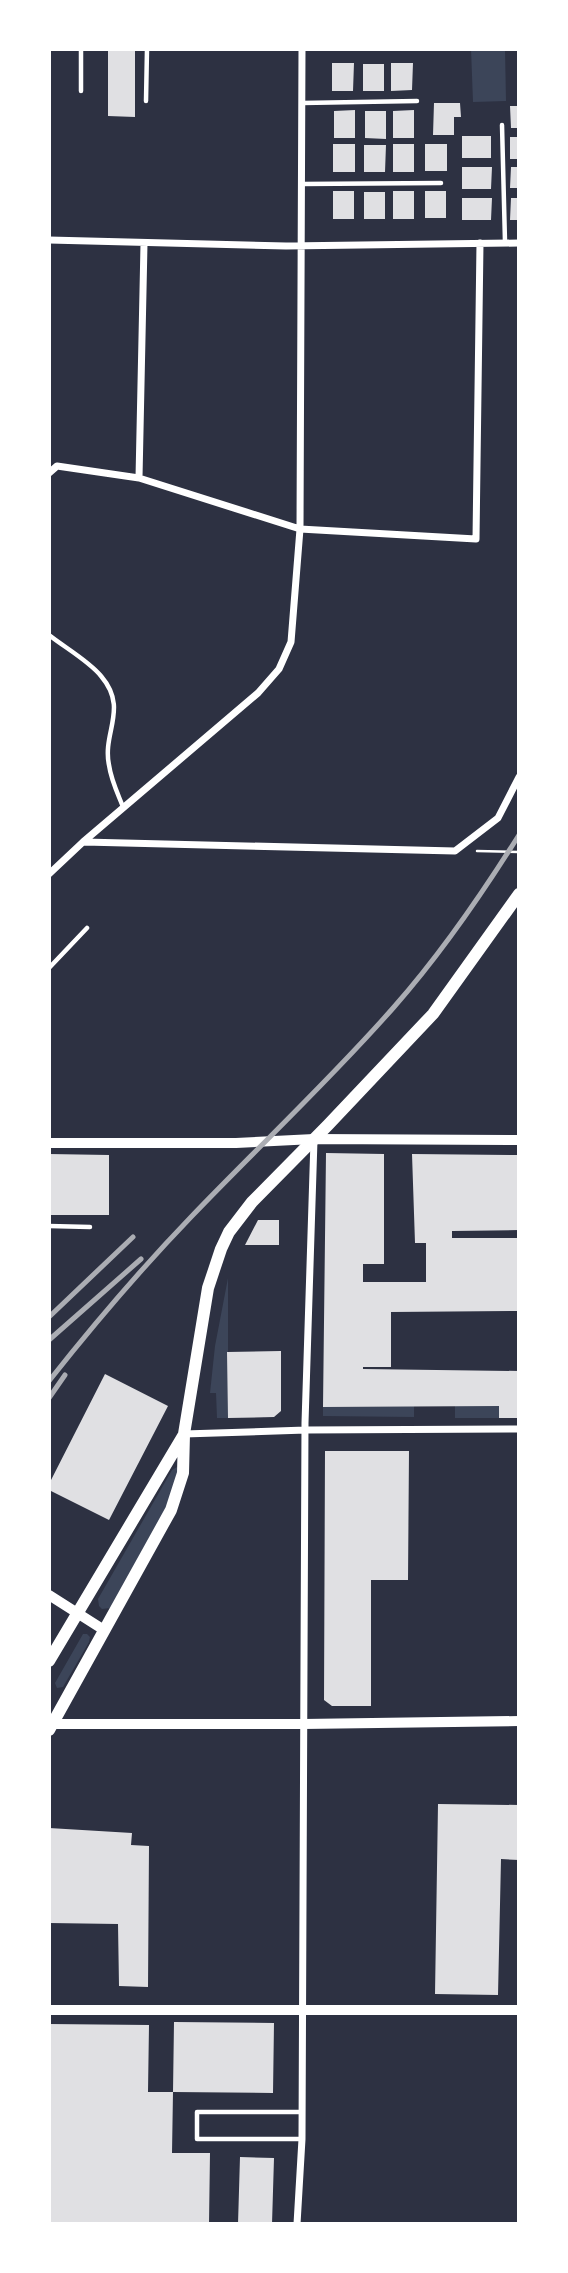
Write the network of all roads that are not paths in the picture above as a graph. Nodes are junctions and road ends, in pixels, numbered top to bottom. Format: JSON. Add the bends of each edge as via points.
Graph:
{"nodes":[{"id":1,"x":81,"y":49,"type":"edge"},
{"id":2,"x":148,"y":49,"type":"edge"},
{"id":3,"x":302,"y":49,"type":"edge"},
{"id":4,"x":81,"y":91,"type":"dead end"},
{"id":5,"x":146,"y":101,"type":"dead end"},
{"id":6,"x":417,"y":101,"type":"dead end"},
{"id":7,"x":301,"y":104,"type":"junction"},
{"id":8,"x":502,"y":125,"type":"dead end"},
{"id":9,"x":442,"y":183,"type":"dead end"},
{"id":10,"x":301,"y":184,"type":"junction"},
{"id":11,"x":49,"y":240,"type":"edge"},
{"id":12,"x":505,"y":242,"type":"junction"},
{"id":13,"x":480,"y":243,"type":"junction"},
{"id":14,"x":519,"y":243,"type":"edge"},
{"id":15,"x":144,"y":244,"type":"junction"},
{"id":16,"x":301,"y":245,"type":"junction"},
{"id":17,"x":49,"y":473,"type":"edge"},
{"id":18,"x":139,"y":478,"type":"junction"},
{"id":19,"x":300,"y":529,"type":"junction"},
{"id":20,"x":49,"y":635,"type":"edge"},
{"id":21,"x":519,"y":777,"type":"edge"},
{"id":22,"x":122,"y":807,"type":"junction"},
{"id":23,"x":83,"y":842,"type":"junction"},
{"id":24,"x":49,"y":874,"type":"edge"},
{"id":25,"x":519,"y":894,"type":"edge"},
{"id":26,"x":87,"y":928,"type":"dead end"},
{"id":27,"x":49,"y":968,"type":"edge"},
{"id":28,"x":314,"y":1139,"type":"junction"},
{"id":29,"x":519,"y":1140,"type":"edge"},
{"id":30,"x":49,"y":1143,"type":"edge"},
{"id":31,"x":49,"y":1226,"type":"edge"},
{"id":32,"x":90,"y":1227,"type":"dead end"},
{"id":33,"x":519,"y":1429,"type":"edge"},
{"id":34,"x":306,"y":1430,"type":"junction"},
{"id":35,"x":184,"y":1434,"type":"junction"},
{"id":36,"x":49,"y":1595,"type":"edge"},
{"id":37,"x":77,"y":1613,"type":"junction"},
{"id":38,"x":104,"y":1630,"type":"junction"},
{"id":39,"x":49,"y":1661,"type":"edge"},
{"id":40,"x":519,"y":1721,"type":"edge"},
{"id":41,"x":303,"y":1724,"type":"junction"},
{"id":42,"x":50,"y":1725,"type":"edge"},
{"id":43,"x":49,"y":2010,"type":"edge"},
{"id":44,"x":301,"y":2010,"type":"junction"},
{"id":45,"x":519,"y":2010,"type":"edge"},
{"id":46,"x":302,"y":2112,"type":"junction"},
{"id":47,"x":302,"y":2139,"type":"junction"},
{"id":48,"x":297,"y":2224,"type":"edge"}],
"edges":[{"from":1,"to":4,"type":"lane"},
{"from":2,"to":5,"type":"lane"},
{"from":3,"to":7,"type":"street"},
{"from":6,"to":7,"type":"lane"},
{"from":7,"to":10,"type":"street"},
{"from":8,"to":12,"type":"lane"},
{"from":9,"to":10,"type":"lane"},
{"from":10,"to":16,"type":"street"},
{"from":11,"to":15,"type":"street"},
{"from":12,"to":13,"type":"street"},
{"from":12,"to":14,"type":"street"},
{"from":13,"to":16,"type":"street"},
{"from":13,"to":19,"type":"street","via":[[476,539]]},
{"from":15,"to":16,"type":"street"},
{"from":15,"to":18,"type":"street"},
{"from":16,"to":19,"type":"street"},
{"from":17,"to":18,"type":"street","via":[[57,466]]},
{"from":18,"to":19,"type":"street"},
{"from":19,"to":22,"type":"street","via":[[293,630],[279,669]]},
{"from":20,"to":22,"type":"lane","via":[[101,675],[114,698],[108,764]]},
{"from":21,"to":23,"type":"street","via":[[498,817],[455,851]]},
{"from":22,"to":23,"type":"street"},
{"from":23,"to":24,"type":"street"},
{"from":25,"to":28,"type":"main road","via":[[433,1014]]},
{"from":26,"to":27,"type":"lane"},
{"from":28,"to":29,"type":"street"},
{"from":28,"to":30,"type":"street"},
{"from":28,"to":34,"type":"street"},
{"from":28,"to":35,"type":"main road","via":[[252,1202],[221,1248],[203,1311]]},
{"from":31,"to":32,"type":"lane"},
{"from":33,"to":34,"type":"street"},
{"from":34,"to":35,"type":"street"},
{"from":34,"to":41,"type":"street"},
{"from":35,"to":37,"type":"main road"},
{"from":35,"to":38,"type":"main road","via":[[183,1473],[171,1510]]},
{"from":36,"to":37,"type":"street"},
{"from":37,"to":38,"type":"street"},
{"from":37,"to":39,"type":"main road"},
{"from":38,"to":42,"type":"main road"},
{"from":40,"to":41,"type":"street"},
{"from":41,"to":42,"type":"street"},
{"from":41,"to":44,"type":"street"},
{"from":43,"to":44,"type":"street"},
{"from":44,"to":45,"type":"street"},
{"from":44,"to":46,"type":"street"},
{"from":46,"to":47,"type":"street"},
{"from":46,"to":47,"type":"lane","via":[[197,2112],[197,2139]]},
{"from":47,"to":48,"type":"street"}]}
